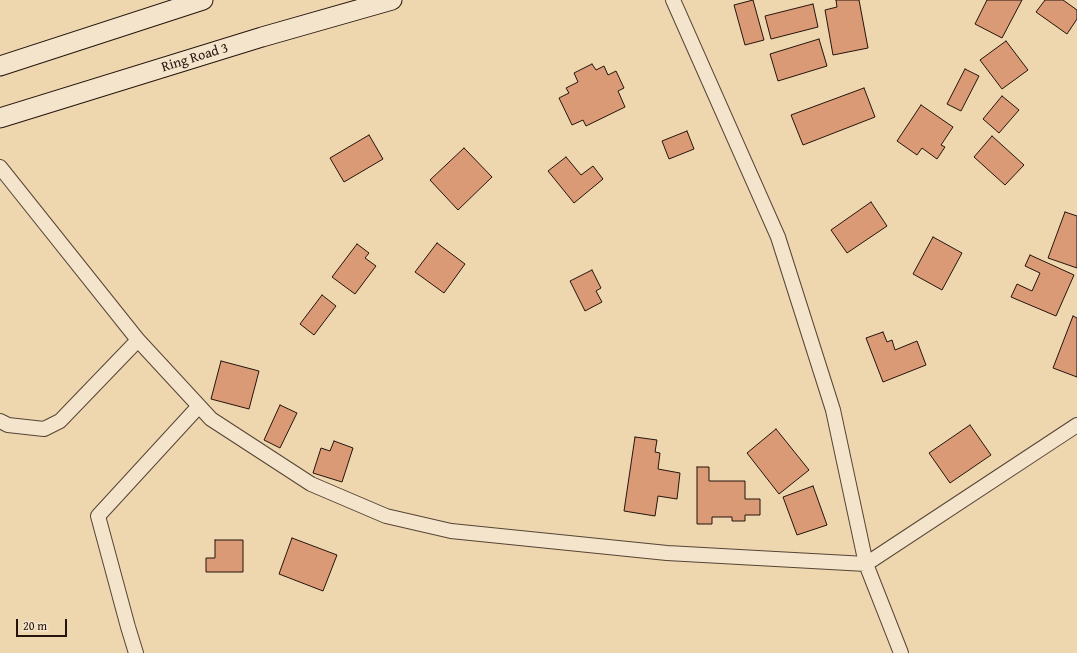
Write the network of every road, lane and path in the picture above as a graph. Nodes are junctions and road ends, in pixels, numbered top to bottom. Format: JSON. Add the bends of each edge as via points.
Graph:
{"nodes":[{"id":1,"x":203,"y":0,"type":"edge"},
{"id":2,"x":392,"y":0,"type":"edge"},
{"id":3,"x":673,"y":0,"type":"edge"},
{"id":4,"x":0,"y":66,"type":"edge"},
{"id":5,"x":0,"y":118,"type":"edge"},
{"id":6,"x":0,"y":167,"type":"edge"},
{"id":7,"x":138,"y":340,"type":"junction"},
{"id":8,"x":199,"y":406,"type":"junction"},
{"id":9,"x":0,"y":421,"type":"edge"},
{"id":10,"x":1077,"y":425,"type":"edge"},
{"id":11,"x":866,"y":564,"type":"junction"},
{"id":12,"x":136,"y":653,"type":"edge"},
{"id":13,"x":901,"y":653,"type":"edge"}],
"edges":[{"from":1,"to":4,"type":"main road"},
{"from":2,"to":5,"type":"main road","name":"Ring Road 3"},
{"from":3,"to":11,"type":"street","via":[[778,237],[833,410]]},
{"from":6,"to":7,"type":"street"},
{"from":7,"to":8,"type":"street"},
{"from":7,"to":9,"type":"street","via":[[60,421],[44,429],[8,425]]},
{"from":8,"to":11,"type":"street","via":[[211,419],[311,484],[386,516],[451,531],[667,553]]},
{"from":8,"to":12,"type":"street","via":[[98,516]]},
{"from":10,"to":11,"type":"street"},
{"from":11,"to":13,"type":"street"}]}
